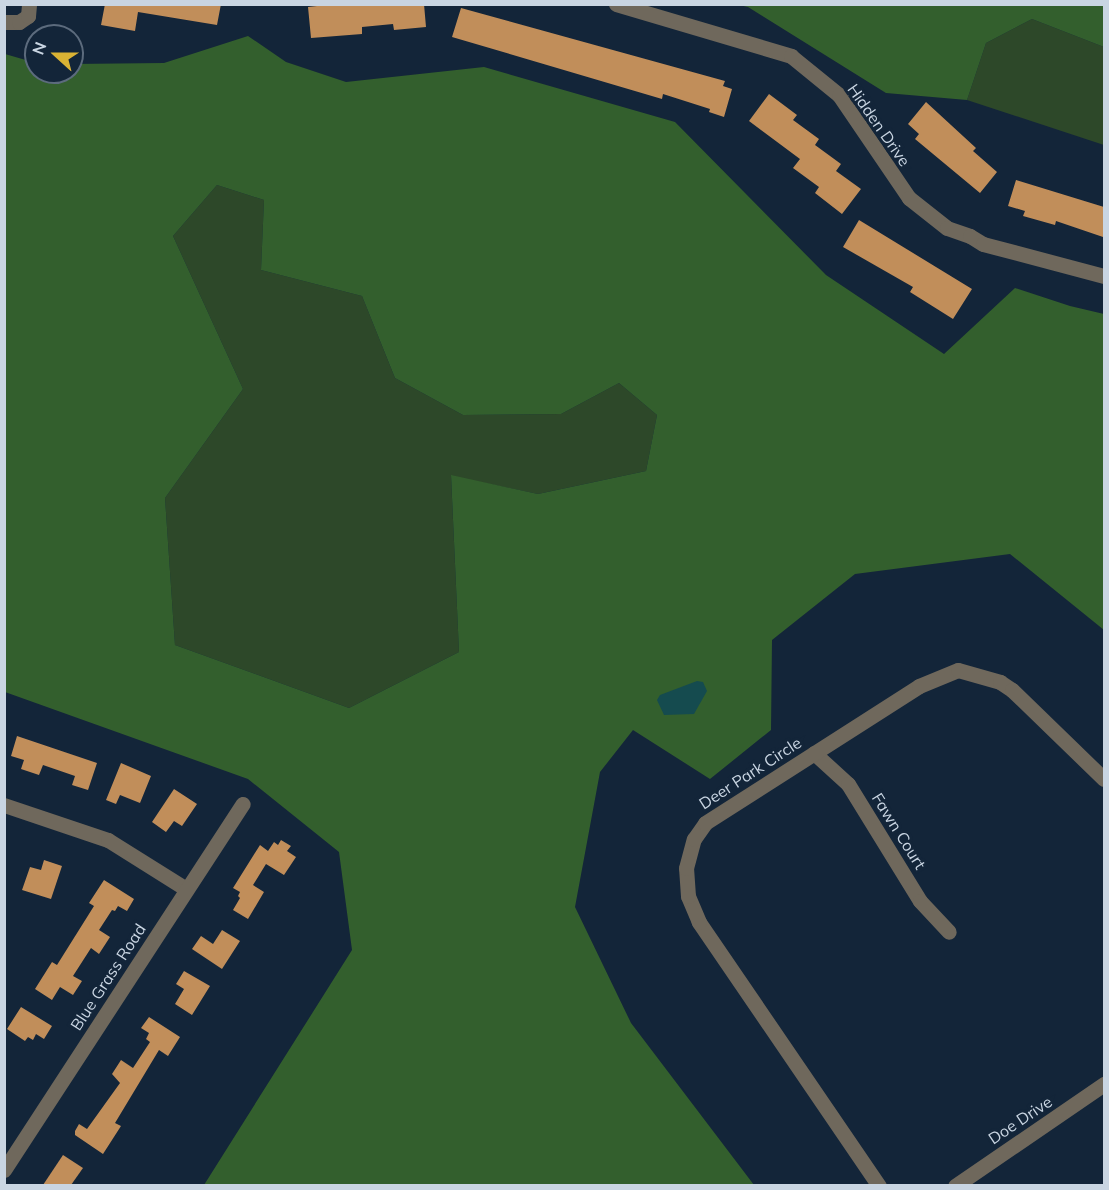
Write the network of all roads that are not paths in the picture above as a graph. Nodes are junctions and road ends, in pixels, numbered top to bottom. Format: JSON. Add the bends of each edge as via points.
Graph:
{"nodes":[{"id":1,"x":28,"y":4,"type":"edge"},
{"id":2,"x":616,"y":4,"type":"edge"},
{"id":3,"x":4,"y":22,"type":"edge"},
{"id":4,"x":1104,"y":276,"type":"edge"},
{"id":5,"x":814,"y":753,"type":"junction"},
{"id":6,"x":1104,"y":779,"type":"edge"},
{"id":7,"x":243,"y":804,"type":"dead end"},
{"id":8,"x":4,"y":805,"type":"edge"},
{"id":9,"x":186,"y":889,"type":"junction"},
{"id":10,"x":950,"y":932,"type":"dead end"},
{"id":11,"x":1104,"y":1084,"type":"edge"},
{"id":12,"x":4,"y":1170,"type":"edge"},
{"id":13,"x":879,"y":1185,"type":"edge"},
{"id":14,"x":955,"y":1185,"type":"edge"}],
"edges":[{"from":1,"to":3,"type":"street","via":[[28,16],[19,22]]},
{"from":2,"to":4,"type":"street","name":"Hidden Drive","via":[[791,56],[839,95],[909,198],[947,228],[983,244]]},
{"from":5,"to":6,"type":"street","name":"Deer Park Circle","via":[[919,686],[958,670],[990,678],[1012,690]]},
{"from":5,"to":10,"type":"street","name":"Fawn Court","via":[[848,784],[920,901]]},
{"from":5,"to":13,"type":"street","name":"Deer Park Circle","via":[[705,823],[690,850],[686,868],[688,896],[699,921]]},
{"from":7,"to":9,"type":"street","name":"Blue Grass Road"},
{"from":8,"to":9,"type":"street","via":[[108,840]]},
{"from":9,"to":12,"type":"street","name":"Blue Grass Road"},
{"from":11,"to":14,"type":"street","name":"Doe Drive"}]}
